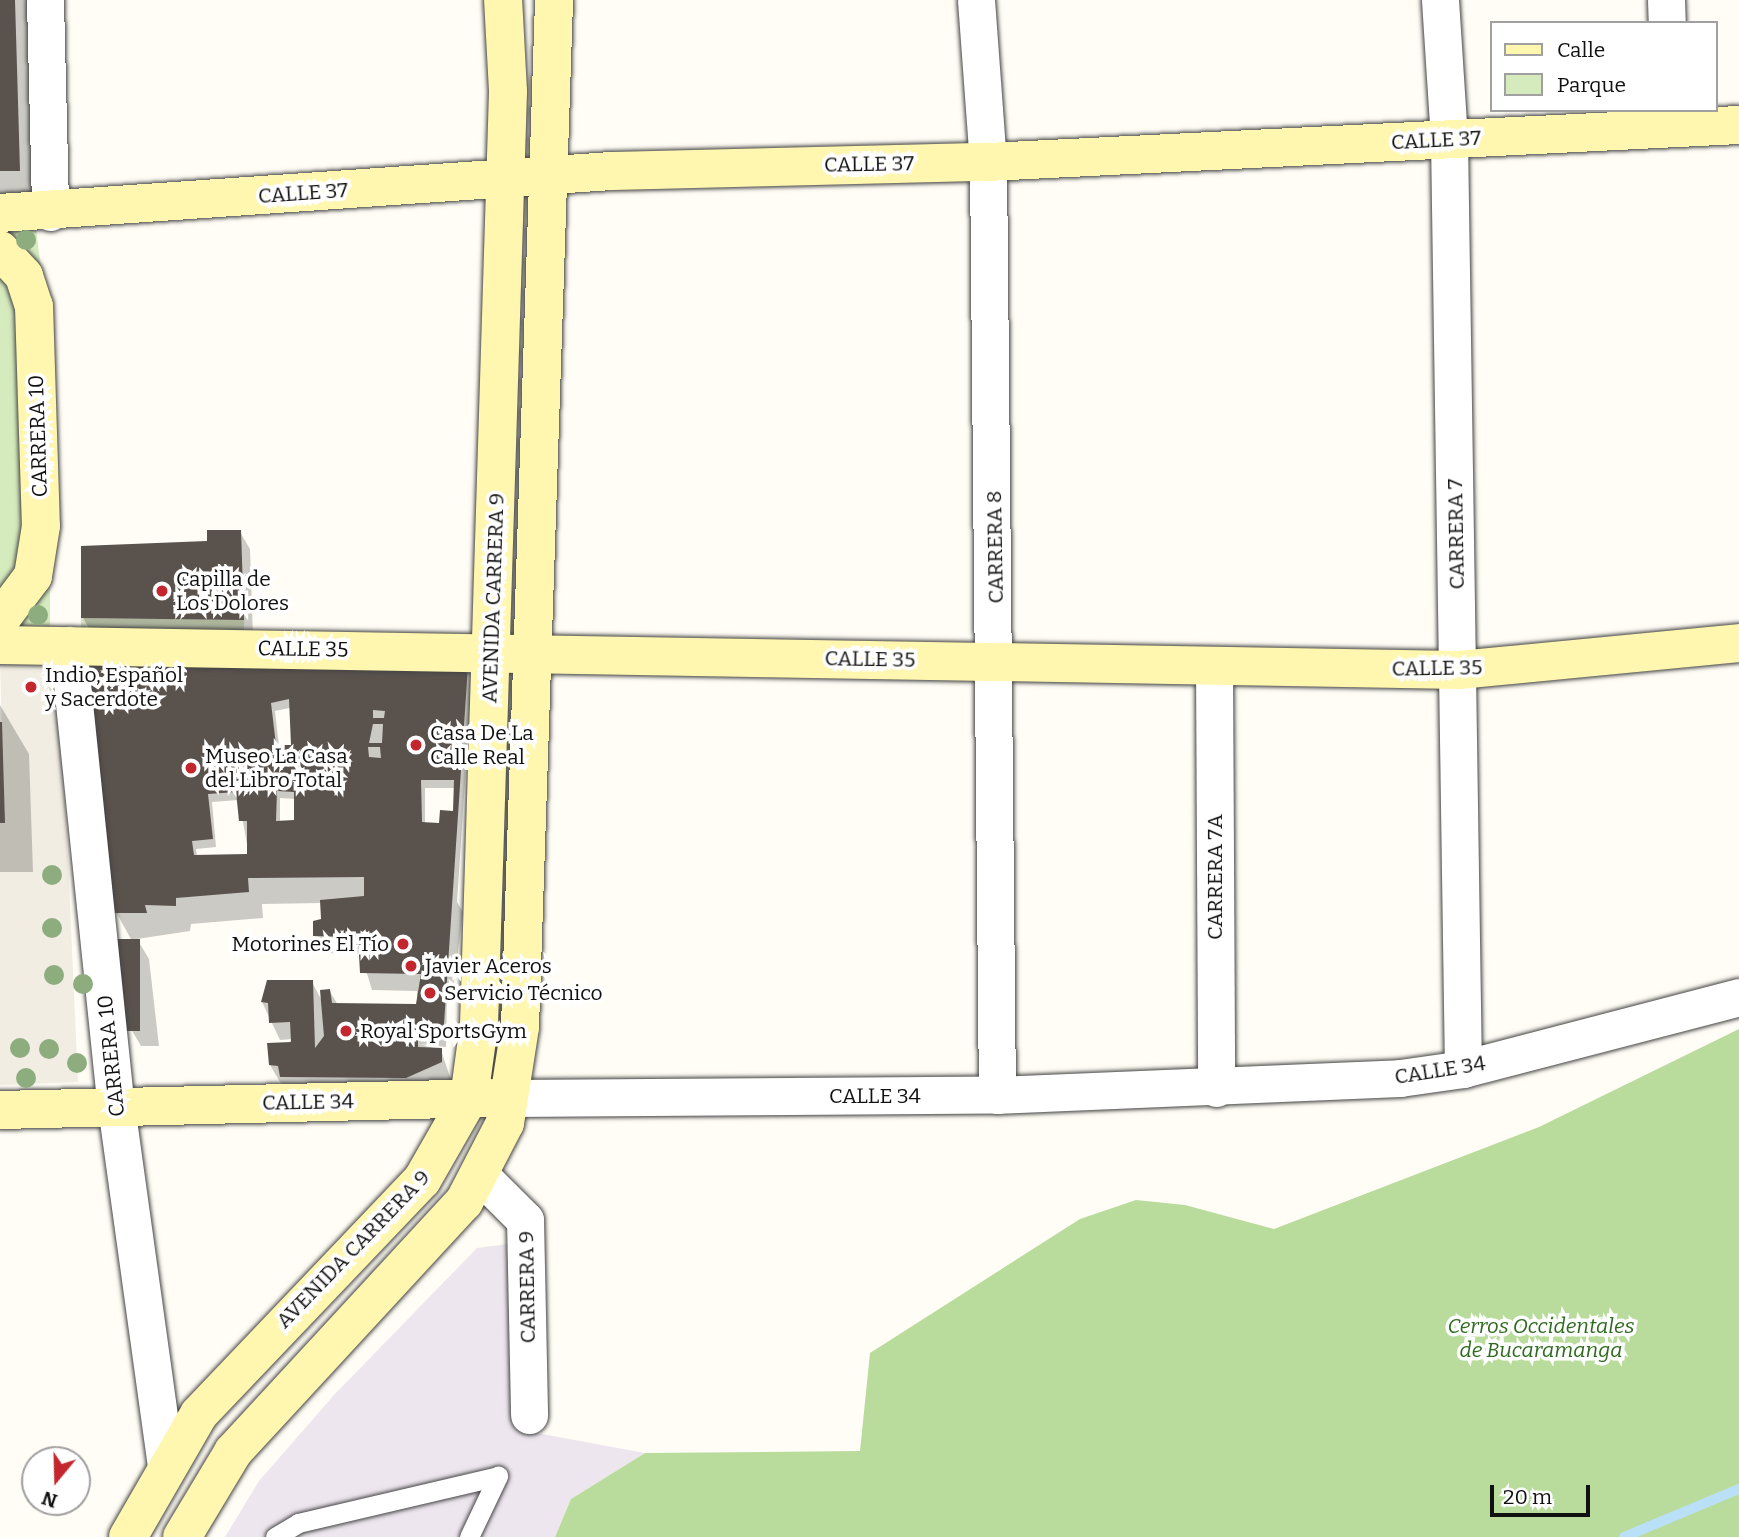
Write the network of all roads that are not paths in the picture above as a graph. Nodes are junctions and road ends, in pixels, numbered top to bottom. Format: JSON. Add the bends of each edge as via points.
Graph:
{"nodes":[{"id":1,"x":45,"y":0,"type":"edge"},
{"id":2,"x":503,"y":0,"type":"edge"},
{"id":3,"x":554,"y":0,"type":"edge"},
{"id":4,"x":976,"y":0,"type":"edge"},
{"id":5,"x":1440,"y":0,"type":"edge"},
{"id":6,"x":1666,"y":0,"type":"edge"},
{"id":7,"x":1667,"y":21,"type":"edge"},
{"id":8,"x":1670,"y":119,"type":"edge"},
{"id":9,"x":1739,"y":125,"type":"edge"},
{"id":10,"x":1449,"y":139,"type":"junction"},
{"id":11,"x":988,"y":162,"type":"junction"},
{"id":12,"x":551,"y":174,"type":"junction"},
{"id":13,"x":506,"y":178,"type":"junction"},
{"id":14,"x":50,"y":212,"type":"junction"},
{"id":15,"x":0,"y":213,"type":"edge"},
{"id":16,"x":0,"y":250,"type":"edge"},
{"id":17,"x":0,"y":620,"type":"edge"},
{"id":18,"x":1739,"y":643,"type":"edge"},
{"id":19,"x":0,"y":645,"type":"edge"},
{"id":20,"x":68,"y":645,"type":"junction"},
{"id":21,"x":491,"y":652,"type":"junction"},
{"id":22,"x":533,"y":653,"type":"junction"},
{"id":23,"x":997,"y":662,"type":"junction"},
{"id":24,"x":1214,"y":666,"type":"junction"},
{"id":25,"x":1459,"y":670,"type":"junction"},
{"id":26,"x":1739,"y":997,"type":"edge"},
{"id":27,"x":1464,"y":1069,"type":"junction"},
{"id":28,"x":1216,"y":1088,"type":"junction"},
{"id":29,"x":997,"y":1095,"type":"junction"},
{"id":30,"x":468,"y":1098,"type":"junction"},
{"id":31,"x":511,"y":1098,"type":"junction"},
{"id":32,"x":117,"y":1107,"type":"junction"},
{"id":33,"x":0,"y":1110,"type":"edge"},
{"id":34,"x":482,"y":1177,"type":"junction"},
{"id":35,"x":529,"y":1415,"type":"dead end"},
{"id":36,"x":166,"y":1466,"type":"junction"},
{"id":37,"x":128,"y":1537,"type":"edge"},
{"id":38,"x":182,"y":1537,"type":"edge"},
{"id":39,"x":275,"y":1537,"type":"edge"},
{"id":40,"x":469,"y":1537,"type":"edge"}],
"edges":[{"from":1,"to":14,"type":"street"},
{"from":2,"to":13,"type":"street","name":"AVENIDA CARRERA 9"},
{"from":3,"to":12,"type":"street","name":"AVENIDA CARRERA 9"},
{"from":4,"to":11,"type":"street","name":"CARRERA 8"},
{"from":5,"to":10,"type":"street","name":"CARRERA 7"},
{"from":6,"to":7,"type":"street"},
{"from":8,"to":9,"type":"street","name":"CALLE 37"},
{"from":8,"to":10,"type":"street","name":"CALLE 37"},
{"from":10,"to":11,"type":"street","name":"CALLE 37"},
{"from":10,"to":25,"type":"street","name":"CARRERA 7"},
{"from":11,"to":12,"type":"street","name":"CALLE 37"},
{"from":11,"to":23,"type":"street","name":"CARRERA 8"},
{"from":12,"to":13,"type":"street","name":"CALLE 37"},
{"from":12,"to":22,"type":"street","name":"AVENIDA CARRERA 9"},
{"from":13,"to":14,"type":"street","name":"CALLE 37"},
{"from":13,"to":21,"type":"street","name":"AVENIDA CARRERA 9"},
{"from":14,"to":15,"type":"street","name":"CALLE 37"},
{"from":16,"to":17,"type":"street","name":"CARRERA 10","via":[[23,276],[34,306],[41,526],[33,576]]},
{"from":18,"to":25,"type":"street","name":"CALLE 35"},
{"from":19,"to":20,"type":"street","name":"CALLE 35"},
{"from":20,"to":21,"type":"street","name":"CALLE 35"},
{"from":20,"to":32,"type":"street","name":"CARRERA 10"},
{"from":21,"to":22,"type":"street","name":"CALLE 35"},
{"from":21,"to":30,"type":"street","name":"AVENIDA CARRERA 9","via":[[479,1025]]},
{"from":22,"to":23,"type":"street","name":"CALLE 35"},
{"from":22,"to":31,"type":"street","name":"AVENIDA CARRERA 9","via":[[520,1027]]},
{"from":23,"to":24,"type":"street","name":"CALLE 35"},
{"from":23,"to":29,"type":"street","name":"CARRERA 8"},
{"from":24,"to":25,"type":"street","name":"CALLE 35"},
{"from":24,"to":28,"type":"street","name":"CARRERA 7A"},
{"from":25,"to":27,"type":"street","name":"CARRERA 7"},
{"from":26,"to":27,"type":"street","name":"CALLE 34"},
{"from":27,"to":28,"type":"street","name":"CALLE 34"},
{"from":28,"to":29,"type":"street","name":"CALLE 34"},
{"from":29,"to":31,"type":"street","name":"CALLE 34"},
{"from":30,"to":31,"type":"street","name":"CALLE 34"},
{"from":30,"to":32,"type":"street","name":"CALLE 34"},
{"from":30,"to":36,"type":"street","name":"AVENIDA CARRERA 9","via":[[422,1180],[236,1371]]},
{"from":31,"to":34,"type":"street","name":"AVENIDA CARRERA 9"},
{"from":32,"to":33,"type":"street","name":"CALLE 34"},
{"from":32,"to":36,"type":"street","name":"CARRERA 10"},
{"from":34,"to":35,"type":"street","name":"CARRERA 9","via":[[525,1220]]},
{"from":34,"to":38,"type":"street","name":"AVENIDA CARRERA 9","via":[[233,1452]]},
{"from":36,"to":37,"type":"street","name":"AVENIDA CARRERA 9"},
{"from":39,"to":40,"type":"lane","via":[[298,1523],[498,1476]]}]}
